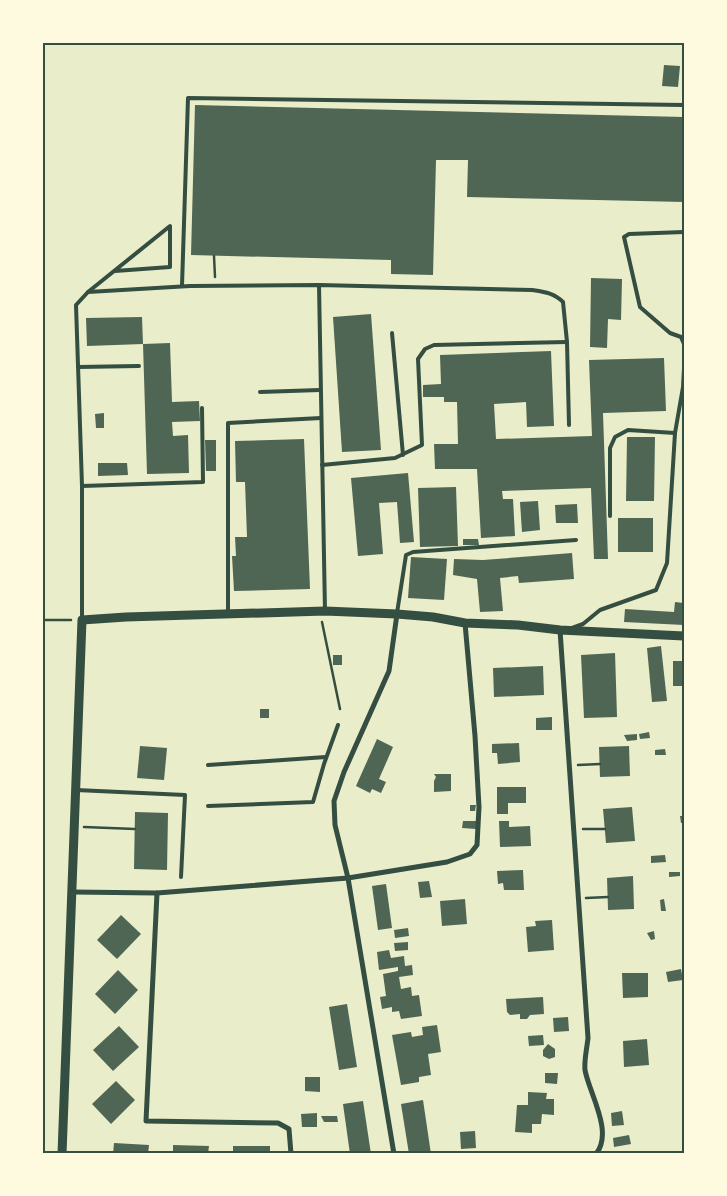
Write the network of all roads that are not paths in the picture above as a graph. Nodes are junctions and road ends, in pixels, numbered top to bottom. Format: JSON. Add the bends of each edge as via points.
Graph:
{"nodes":[{"id":1,"x":684,"y":106,"type":"edge"},
{"id":2,"x":684,"y":232,"type":"edge"},
{"id":3,"x":115,"y":271,"type":"junction"},
{"id":4,"x":319,"y":285,"type":"junction"},
{"id":5,"x":182,"y":286,"type":"junction"},
{"id":6,"x":88,"y":292,"type":"junction"},
{"id":7,"x":392,"y":333,"type":"dead end"},
{"id":8,"x":566,"y":342,"type":"junction"},
{"id":9,"x":684,"y":344,"type":"edge"},
{"id":10,"x":139,"y":366,"type":"dead end"},
{"id":11,"x":78,"y":367,"type":"junction"},
{"id":12,"x":684,"y":368,"type":"edge"},
{"id":13,"x":320,"y":390,"type":"junction"},
{"id":14,"x":260,"y":392,"type":"dead end"},
{"id":15,"x":202,"y":408,"type":"dead end"},
{"id":16,"x":320,"y":418,"type":"junction"},
{"id":17,"x":569,"y":425,"type":"dead end"},
{"id":18,"x":675,"y":432,"type":"junction"},
{"id":19,"x":403,"y":455,"type":"junction"},
{"id":20,"x":322,"y":465,"type":"junction"},
{"id":21,"x":82,"y":486,"type":"junction"},
{"id":22,"x":610,"y":516,"type":"dead end"},
{"id":23,"x":576,"y":540,"type":"dead end"},
{"id":24,"x":322,"y":611,"type":"junction"},
{"id":25,"x":228,"y":614,"type":"junction"},
{"id":26,"x":397,"y":614,"type":"junction"},
{"id":27,"x":82,"y":620,"type":"junction"},
{"id":28,"x":465,"y":623,"type":"junction"},
{"id":29,"x":562,"y":630,"type":"junction"},
{"id":30,"x":684,"y":636,"type":"edge"},
{"id":31,"x":338,"y":726,"type":"dead end"},
{"id":32,"x":326,"y":757,"type":"junction"},
{"id":33,"x":208,"y":765,"type":"dead end"},
{"id":34,"x":76,"y":790,"type":"junction"},
{"id":35,"x":208,"y":806,"type":"dead end"},
{"id":36,"x":181,"y":877,"type":"dead end"},
{"id":37,"x":348,"y":878,"type":"junction"},
{"id":38,"x":72,"y":892,"type":"junction"},
{"id":39,"x":157,"y":893,"type":"junction"},
{"id":40,"x":62,"y":1154,"type":"edge"},
{"id":41,"x":291,"y":1154,"type":"edge"},
{"id":42,"x":394,"y":1154,"type":"edge"},
{"id":43,"x":596,"y":1154,"type":"edge"}],
"edges":[{"from":1,"to":5,"type":"lane","via":[[188,98]]},
{"from":2,"to":9,"type":"lane","via":[[629,234],[624,237],[640,307],[670,333],[681,337]]},
{"from":3,"to":3,"type":"lane","via":[[136,254],[170,226],[170,267]]},
{"from":3,"to":6,"type":"lane"},
{"from":4,"to":5,"type":"lane"},
{"from":4,"to":8,"type":"lane","via":[[548,292],[563,302]]},
{"from":4,"to":13,"type":"lane"},
{"from":5,"to":6,"type":"lane"},
{"from":6,"to":11,"type":"lane","via":[[76,305]]},
{"from":7,"to":19,"type":"lane"},
{"from":8,"to":17,"type":"lane"},
{"from":8,"to":19,"type":"lane","via":[[434,345],[425,349],[418,359],[422,445]]},
{"from":10,"to":11,"type":"lane"},
{"from":11,"to":21,"type":"lane"},
{"from":12,"to":18,"type":"lane"},
{"from":13,"to":14,"type":"lane"},
{"from":13,"to":16,"type":"lane"},
{"from":15,"to":21,"type":"lane","via":[[203,482]]},
{"from":16,"to":20,"type":"lane"},
{"from":16,"to":25,"type":"lane","via":[[228,423]]},
{"from":18,"to":22,"type":"lane","via":[[628,430],[615,437],[610,448]]},
{"from":18,"to":29,"type":"lane","via":[[667,563],[656,590],[600,610],[583,624]]},
{"from":19,"to":20,"type":"lane"},
{"from":20,"to":24,"type":"lane"},
{"from":21,"to":27,"type":"lane"},
{"from":23,"to":26,"type":"lane","via":[[413,552],[406,556]]},
{"from":24,"to":25,"type":"street"},
{"from":24,"to":26,"type":"street"},
{"from":25,"to":27,"type":"street"},
{"from":26,"to":28,"type":"street"},
{"from":26,"to":37,"type":"street","via":[[389,671],[334,801],[335,825]]},
{"from":27,"to":34,"type":"street"},
{"from":28,"to":29,"type":"street"},
{"from":28,"to":37,"type":"street","via":[[476,736],[478,844],[470,854],[447,862]]},
{"from":29,"to":30,"type":"street"},
{"from":29,"to":43,"type":"street","via":[[588,1038],[585,1069],[597,1106],[603,1140]]},
{"from":31,"to":32,"type":"lane"},
{"from":32,"to":33,"type":"lane"},
{"from":32,"to":35,"type":"lane","via":[[313,802]]},
{"from":34,"to":36,"type":"lane","via":[[185,795]]},
{"from":34,"to":38,"type":"street"},
{"from":37,"to":39,"type":"street"},
{"from":37,"to":42,"type":"street"},
{"from":38,"to":39,"type":"street"},
{"from":38,"to":40,"type":"street"},
{"from":39,"to":41,"type":"street","via":[[146,1121],[278,1123],[289,1129]]}]}
